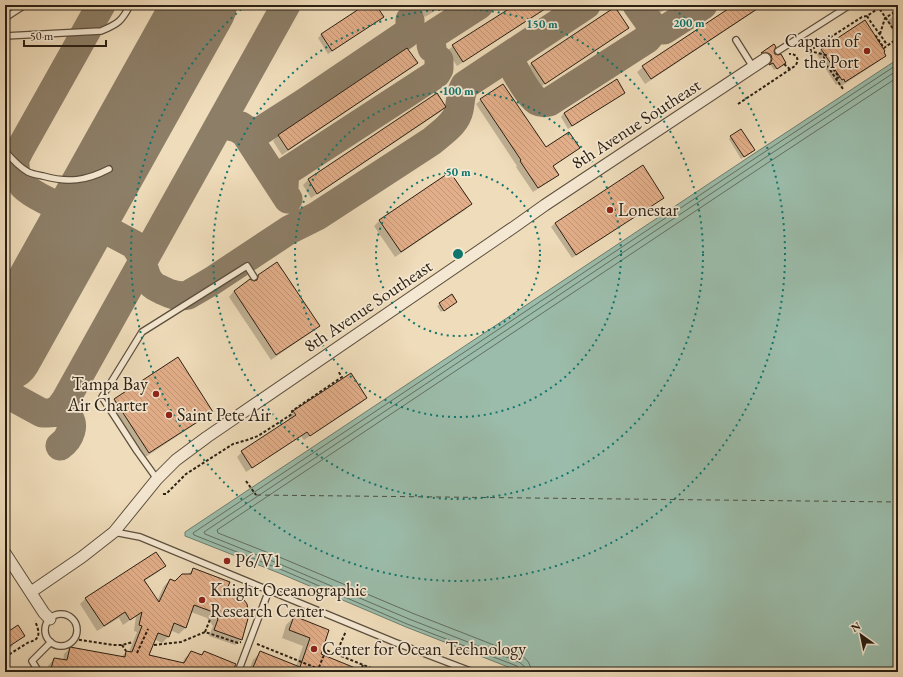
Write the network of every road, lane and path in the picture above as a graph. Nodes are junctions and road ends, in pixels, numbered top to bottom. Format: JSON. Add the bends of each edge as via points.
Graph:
{"nodes":[{"id":1,"x":25,"y":5,"type":"edge"},
{"id":2,"x":130,"y":5,"type":"edge"},
{"id":3,"x":850,"y":5,"type":"edge"},
{"id":4,"x":877,"y":5,"type":"edge"},
{"id":5,"x":879,"y":8,"type":"junction"},
{"id":6,"x":898,"y":10,"type":"edge"},
{"id":7,"x":867,"y":16,"type":"junction"},
{"id":8,"x":5,"y":18,"type":"edge"},
{"id":9,"x":885,"y":18,"type":"junction"},
{"id":10,"x":872,"y":24,"type":"junction"},
{"id":11,"x":848,"y":26,"type":"junction"},
{"id":12,"x":869,"y":27,"type":"dead end"},
{"id":13,"x":850,"y":30,"type":"dead end"},
{"id":14,"x":880,"y":34,"type":"junction"},
{"id":15,"x":833,"y":35,"type":"junction"},
{"id":16,"x":5,"y":36,"type":"edge"},
{"id":17,"x":876,"y":37,"type":"dead end"},
{"id":18,"x":898,"y":37,"type":"edge"},
{"id":19,"x":836,"y":39,"type":"dead end"},
{"id":20,"x":736,"y":40,"type":"dead end"},
{"id":21,"x":887,"y":45,"type":"junction"},
{"id":22,"x":778,"y":51,"type":"dead end"},
{"id":23,"x":809,"y":51,"type":"junction"},
{"id":24,"x":786,"y":55,"type":"dead end"},
{"id":25,"x":766,"y":59,"type":"dead end"},
{"id":26,"x":784,"y":64,"type":"dead end"},
{"id":27,"x":826,"y":64,"type":"junction"},
{"id":28,"x":832,"y":65,"type":"dead end"},
{"id":29,"x":754,"y":67,"type":"junction"},
{"id":30,"x":790,"y":70,"type":"junction"},
{"id":31,"x":836,"y":79,"type":"junction"},
{"id":32,"x":843,"y":89,"type":"dead end"},
{"id":33,"x":738,"y":104,"type":"dead end"},
{"id":34,"x":5,"y":151,"type":"edge"},
{"id":35,"x":109,"y":169,"type":"dead end"},
{"id":36,"x":254,"y":277,"type":"dead end"},
{"id":37,"x":338,"y":371,"type":"dead end"},
{"id":38,"x":157,"y":479,"type":"junction"},
{"id":39,"x":246,"y":481,"type":"dead end"},
{"id":40,"x":162,"y":494,"type":"dead end"},
{"id":41,"x":256,"y":495,"type":"dead end"},
{"id":42,"x":114,"y":532,"type":"junction"},
{"id":43,"x":5,"y":553,"type":"edge"},
{"id":44,"x":269,"y":590,"type":"junction"},
{"id":45,"x":31,"y":592,"type":"junction"},
{"id":46,"x":213,"y":612,"type":"dead end"},
{"id":47,"x":50,"y":619,"type":"junction"},
{"id":48,"x":35,"y":621,"type":"dead end"},
{"id":49,"x":349,"y":623,"type":"junction"},
{"id":50,"x":148,"y":629,"type":"dead end"},
{"id":51,"x":205,"y":632,"type":"junction"},
{"id":52,"x":74,"y":639,"type":"junction"},
{"id":53,"x":250,"y":641,"type":"junction"},
{"id":54,"x":51,"y":642,"type":"junction"},
{"id":55,"x":133,"y":642,"type":"dead end"},
{"id":56,"x":122,"y":645,"type":"junction"},
{"id":57,"x":154,"y":645,"type":"dead end"},
{"id":58,"x":126,"y":650,"type":"dead end"},
{"id":59,"x":137,"y":653,"type":"dead end"},
{"id":60,"x":336,"y":654,"type":"junction"},
{"id":61,"x":5,"y":657,"type":"edge"},
{"id":62,"x":362,"y":665,"type":"junction"},
{"id":63,"x":318,"y":670,"type":"edge"},
{"id":64,"x":39,"y":672,"type":"edge"},
{"id":65,"x":238,"y":672,"type":"edge"},
{"id":66,"x":360,"y":672,"type":"edge"},
{"id":67,"x":381,"y":672,"type":"edge"},
{"id":68,"x":473,"y":672,"type":"edge"}],
"edges":[{"from":1,"to":8,"type":"lane"},
{"from":2,"to":16,"type":"lane","via":[[120,21],[101,31]]},
{"from":3,"to":22,"type":"lane"},
{"from":4,"to":5,"type":"path"},
{"from":5,"to":7,"type":"path"},
{"from":5,"to":9,"type":"path"},
{"from":6,"to":9,"type":"path"},
{"from":7,"to":10,"type":"path"},
{"from":7,"to":11,"type":"path"},
{"from":9,"to":14,"type":"path"},
{"from":9,"to":18,"type":"path"},
{"from":10,"to":12,"type":"path"},
{"from":10,"to":14,"type":"path"},
{"from":11,"to":13,"type":"path"},
{"from":11,"to":15,"type":"path"},
{"from":14,"to":21,"type":"path"},
{"from":15,"to":19,"type":"path"},
{"from":15,"to":23,"type":"path"},
{"from":17,"to":21,"type":"path","via":[[884,48]]},
{"from":18,"to":21,"type":"path"},
{"from":20,"to":29,"type":"lane"},
{"from":23,"to":27,"type":"path","via":[[820,68]]},
{"from":23,"to":27,"type":"path","via":[[826,55],[823,58]]},
{"from":24,"to":30,"type":"path","via":[[793,54],[797,58],[798,63]]},
{"from":25,"to":29,"type":"street","name":"8th Avenue Southeast"},
{"from":26,"to":30,"type":"path"},
{"from":27,"to":31,"type":"path"},
{"from":28,"to":31,"type":"path","via":[[839,77]]},
{"from":29,"to":38,"type":"street","name":"8th Avenue Southeast","via":[[545,205],[207,437],[176,460]]},
{"from":30,"to":33,"type":"path"},
{"from":31,"to":32,"type":"path"},
{"from":34,"to":35,"type":"lane","via":[[28,172],[49,178],[80,180]]},
{"from":36,"to":38,"type":"lane","via":[[247,266],[142,332],[102,397]]},
{"from":37,"to":40,"type":"path","via":[[342,377],[292,411],[292,414],[258,436],[233,444],[186,474],[166,494]]},
{"from":38,"to":42,"type":"street","name":"8th Avenue Southeast"},
{"from":39,"to":41,"type":"path"},
{"from":42,"to":44,"type":"lane","via":[[140,537]]},
{"from":42,"to":45,"type":"street","name":"8th Avenue Southeast"},
{"from":43,"to":45,"type":"street"},
{"from":44,"to":49,"type":"lane"},
{"from":44,"to":53,"type":"lane"},
{"from":45,"to":47,"type":"street"},
{"from":46,"to":51,"type":"path"},
{"from":47,"to":52,"type":"lane","via":[[65,614],[74,619],[77,634]]},
{"from":47,"to":54,"type":"lane","via":[[46,633]]},
{"from":48,"to":61,"type":"path","via":[[38,638]]},
{"from":49,"to":60,"type":"path"},
{"from":49,"to":68,"type":"lane"},
{"from":50,"to":59,"type":"path","bridge":true},
{"from":51,"to":53,"type":"path","via":[[238,643]]},
{"from":51,"to":57,"type":"path","via":[[181,642]]},
{"from":52,"to":54,"type":"lane","via":[[66,645]]},
{"from":52,"to":56,"type":"path"},
{"from":53,"to":63,"type":"path"},
{"from":53,"to":65,"type":"lane"},
{"from":54,"to":64,"type":"lane","via":[[32,661]]},
{"from":55,"to":56,"type":"path"},
{"from":56,"to":58,"type":"path"},
{"from":60,"to":62,"type":"path"},
{"from":60,"to":63,"type":"path","via":[[326,650]]},
{"from":62,"to":66,"type":"path"},
{"from":62,"to":67,"type":"path"}]}
